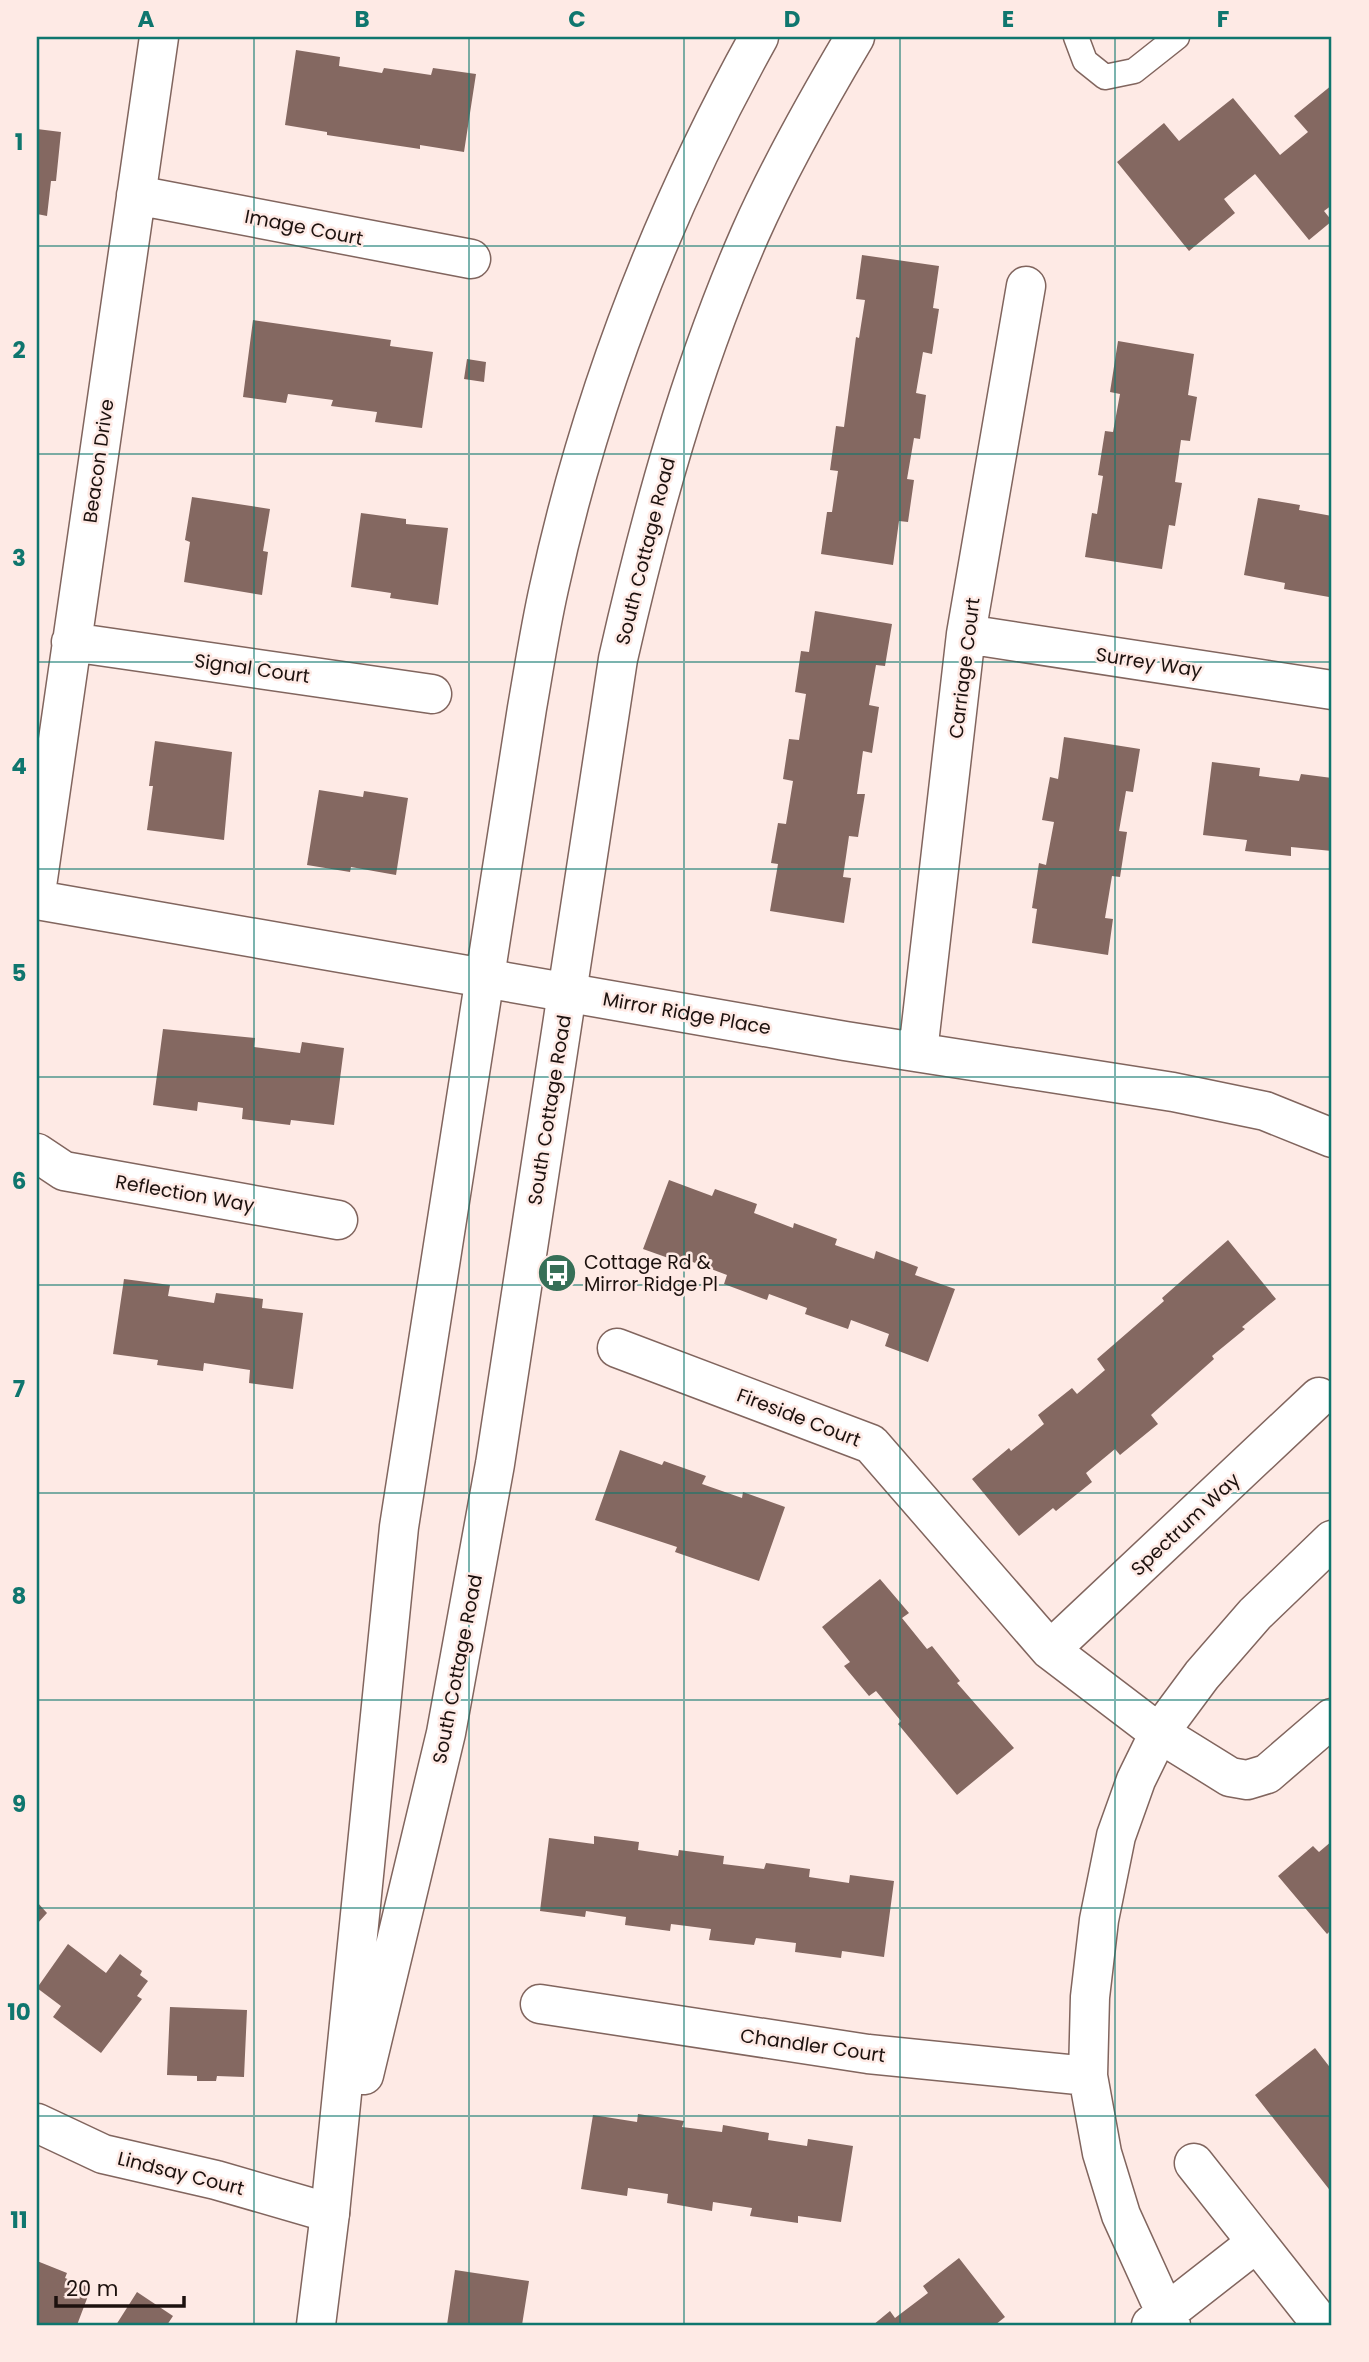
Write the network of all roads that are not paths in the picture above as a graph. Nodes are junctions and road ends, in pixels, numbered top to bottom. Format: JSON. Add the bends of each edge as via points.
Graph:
{"nodes":[{"id":1,"x":159,"y":37,"type":"edge"},
{"id":2,"x":759,"y":37,"type":"edge"},
{"id":3,"x":855,"y":37,"type":"edge"},
{"id":4,"x":1076,"y":37,"type":"edge"},
{"id":5,"x":1177,"y":37,"type":"edge"},
{"id":6,"x":136,"y":195,"type":"junction"},
{"id":7,"x":471,"y":259,"type":"dead end"},
{"id":8,"x":1026,"y":286,"type":"dead end"},
{"id":9,"x":966,"y":634,"type":"junction"},
{"id":10,"x":72,"y":642,"type":"junction"},
{"id":11,"x":1332,"y":690,"type":"edge"},
{"id":12,"x":432,"y":694,"type":"dead end"},
{"id":13,"x":37,"y":886,"type":"edge"},
{"id":14,"x":37,"y":900,"type":"edge"},
{"id":15,"x":486,"y":977,"type":"junction"},
{"id":16,"x":567,"y":991,"type":"junction"},
{"id":17,"x":918,"y":1052,"type":"junction"},
{"id":18,"x":1332,"y":1138,"type":"edge"},
{"id":19,"x":37,"y":1153,"type":"edge"},
{"id":20,"x":338,"y":1220,"type":"dead end"},
{"id":21,"x":617,"y":1348,"type":"dead end"},
{"id":22,"x":1319,"y":1397,"type":"dead end"},
{"id":23,"x":1332,"y":1540,"type":"edge"},
{"id":24,"x":1050,"y":1650,"type":"junction"},
{"id":25,"x":1332,"y":1718,"type":"edge"},
{"id":26,"x":1159,"y":1733,"type":"junction"},
{"id":27,"x":540,"y":2004,"type":"dead end"},
{"id":28,"x":1088,"y":2076,"type":"junction"},
{"id":29,"x":37,"y":2123,"type":"edge"},
{"id":30,"x":1194,"y":2163,"type":"dead end"},
{"id":31,"x":330,"y":2213,"type":"junction"},
{"id":32,"x":1256,"y":2243,"type":"junction"},
{"id":33,"x":1162,"y":2322,"type":"edge"},
{"id":34,"x":317,"y":2325,"type":"edge"},
{"id":35,"x":1322,"y":2325,"type":"edge"}],
"edges":[{"from":1,"to":6,"type":"street","name":"Beacon Drive"},
{"from":2,"to":15,"type":"street","name":"South Cottage Road","via":[[682,186],[644,276],[578,473],[548,589]]},
{"from":3,"to":16,"type":"street","name":"South Cottage Road","via":[[812,109],[751,233],[669,454],[618,659]]},
{"from":4,"to":5,"type":"lane","via":[[1085,61],[1105,77],[1134,71]]},
{"from":6,"to":7,"type":"street","name":"Image Court"},
{"from":6,"to":10,"type":"street","name":"Beacon Drive"},
{"from":8,"to":9,"type":"street","name":"Carriage Court"},
{"from":9,"to":11,"type":"street","name":"Surrey Way"},
{"from":9,"to":17,"type":"street","name":"Carriage Court"},
{"from":10,"to":12,"type":"street","name":"Signal Court"},
{"from":10,"to":13,"type":"street","name":"Beacon Drive"},
{"from":14,"to":15,"type":"street","name":"Mirror Ridge Place"},
{"from":15,"to":16,"type":"street","name":"Mirror Ridge Place"},
{"from":15,"to":31,"type":"street","name":"South Cottage Road","via":[[399,1527]]},
{"from":16,"to":17,"type":"street","name":"Mirror Ridge Place"},
{"from":16,"to":31,"type":"street","name":"South Cottage Road","via":[[495,1464],[446,1733]]},
{"from":17,"to":18,"type":"street","name":"Mirror Ridge Place","via":[[1252,1108]]},
{"from":19,"to":20,"type":"street","name":"Reflection Way","via":[[64,1171]]},
{"from":21,"to":24,"type":"street","name":"Fireside Court","via":[[871,1444]]},
{"from":22,"to":24,"type":"street","name":"Spectrum Way"},
{"from":23,"to":26,"type":"street","via":[[1255,1614]]},
{"from":24,"to":26,"type":"street"},
{"from":25,"to":26,"type":"street","via":[[1267,1774],[1247,1780],[1230,1777]]},
{"from":26,"to":28,"type":"street","via":[[1116,1836],[1090,1997]]},
{"from":27,"to":28,"type":"street","name":"Chandler Court","via":[[868,2054]]},
{"from":28,"to":33,"type":"street","via":[[1101,2153]]},
{"from":29,"to":31,"type":"street","name":"Lindsay Court","via":[[103,2154]]},
{"from":30,"to":32,"type":"street"},
{"from":31,"to":34,"type":"street","name":"South Cottage Road"},
{"from":32,"to":33,"type":"street"},
{"from":32,"to":35,"type":"street"}]}
